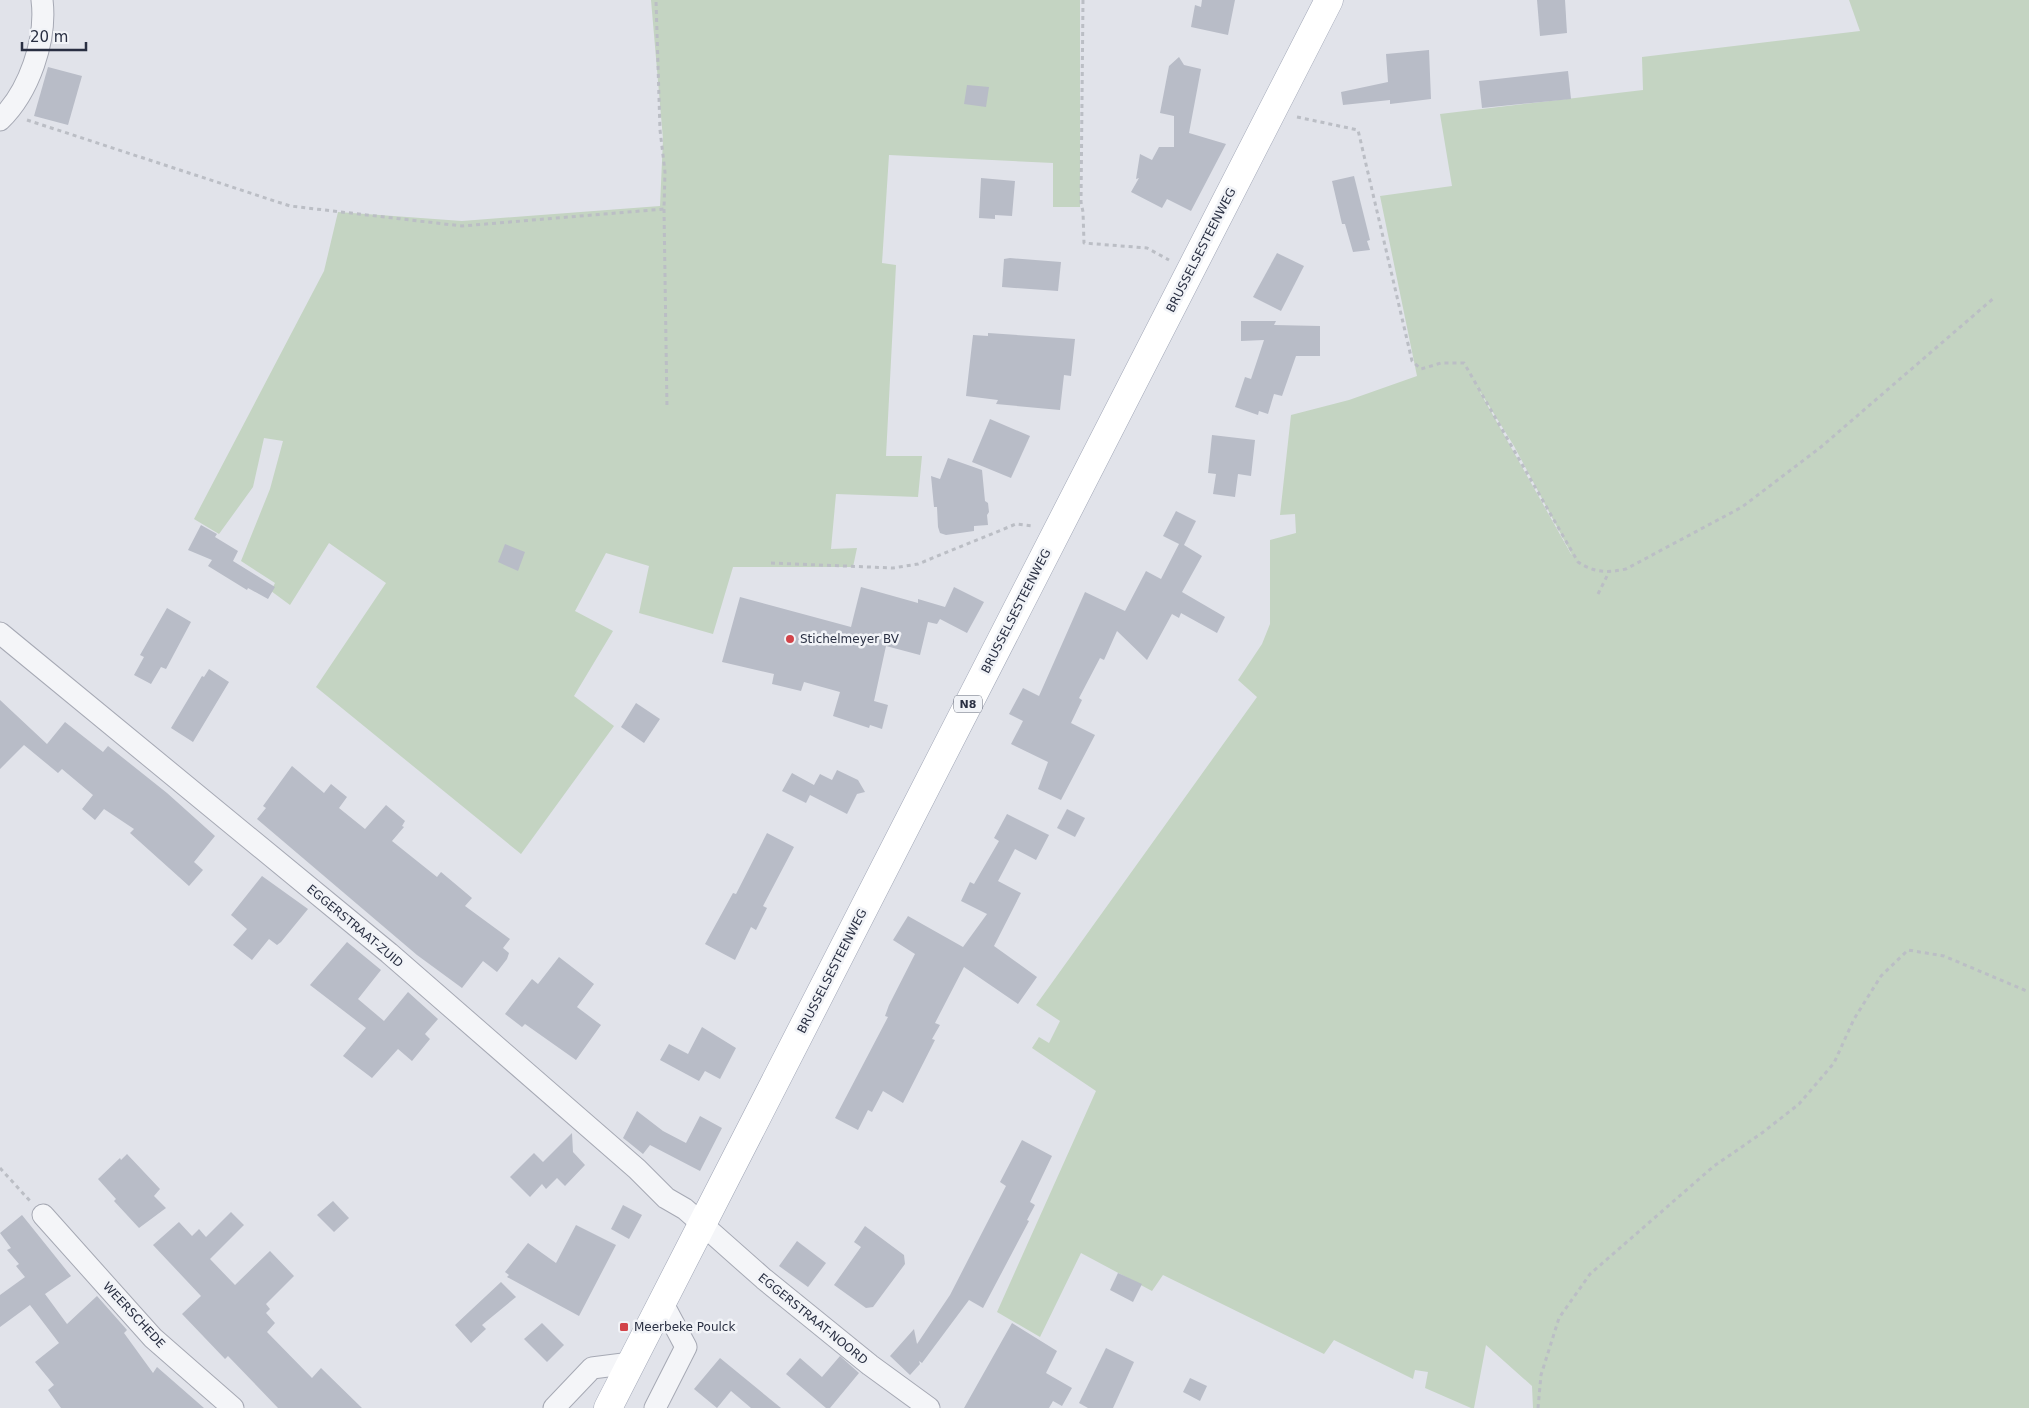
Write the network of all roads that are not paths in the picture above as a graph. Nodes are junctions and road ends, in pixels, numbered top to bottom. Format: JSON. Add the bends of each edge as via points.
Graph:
{"nodes":[{"id":1,"x":42,"y":0,"type":"edge"},
{"id":2,"x":1329,"y":0,"type":"edge"},
{"id":3,"x":4,"y":117,"type":"edge"},
{"id":4,"x":0,"y":634,"type":"edge"},
{"id":5,"x":42,"y":1215,"type":"road end"},
{"id":6,"x":701,"y":1226,"type":"junction"},
{"id":7,"x":662,"y":1302,"type":"junction"},
{"id":8,"x":630,"y":1363,"type":"junction"},
{"id":9,"x":233,"y":1408,"type":"edge"},
{"id":10,"x":554,"y":1408,"type":"edge"},
{"id":11,"x":608,"y":1408,"type":"edge"},
{"id":12,"x":655,"y":1408,"type":"edge"},
{"id":13,"x":929,"y":1408,"type":"edge"}],
"edges":[{"from":1,"to":3,"type":"street","via":[[42,25],[34,62],[19,96]]},
{"from":2,"to":6,"type":"main road","name":"BRUSSELSESTEENWEG","number":"N8"},
{"from":4,"to":6,"type":"street","name":"EGGERSTRAAT-ZUID","via":[[389,953]]},
{"from":5,"to":9,"type":"street","name":"WEERSCHEDE","via":[[153,1338]]},
{"from":6,"to":7,"type":"main road","name":"BRUSSELSESTEENWEG","number":"N8"},
{"from":6,"to":13,"type":"street","name":"EGGERSTRAAT-NOORD","via":[[870,1366]]},
{"from":7,"to":8,"type":"main road","name":"BRUSSELSESTEENWEG","number":"N8"},
{"from":7,"to":12,"type":"street","via":[[686,1347]]},
{"from":8,"to":10,"type":"street","via":[[592,1368]]},
{"from":8,"to":11,"type":"main road","name":"BRUSSELSESTEENWEG","number":"N8"}]}
